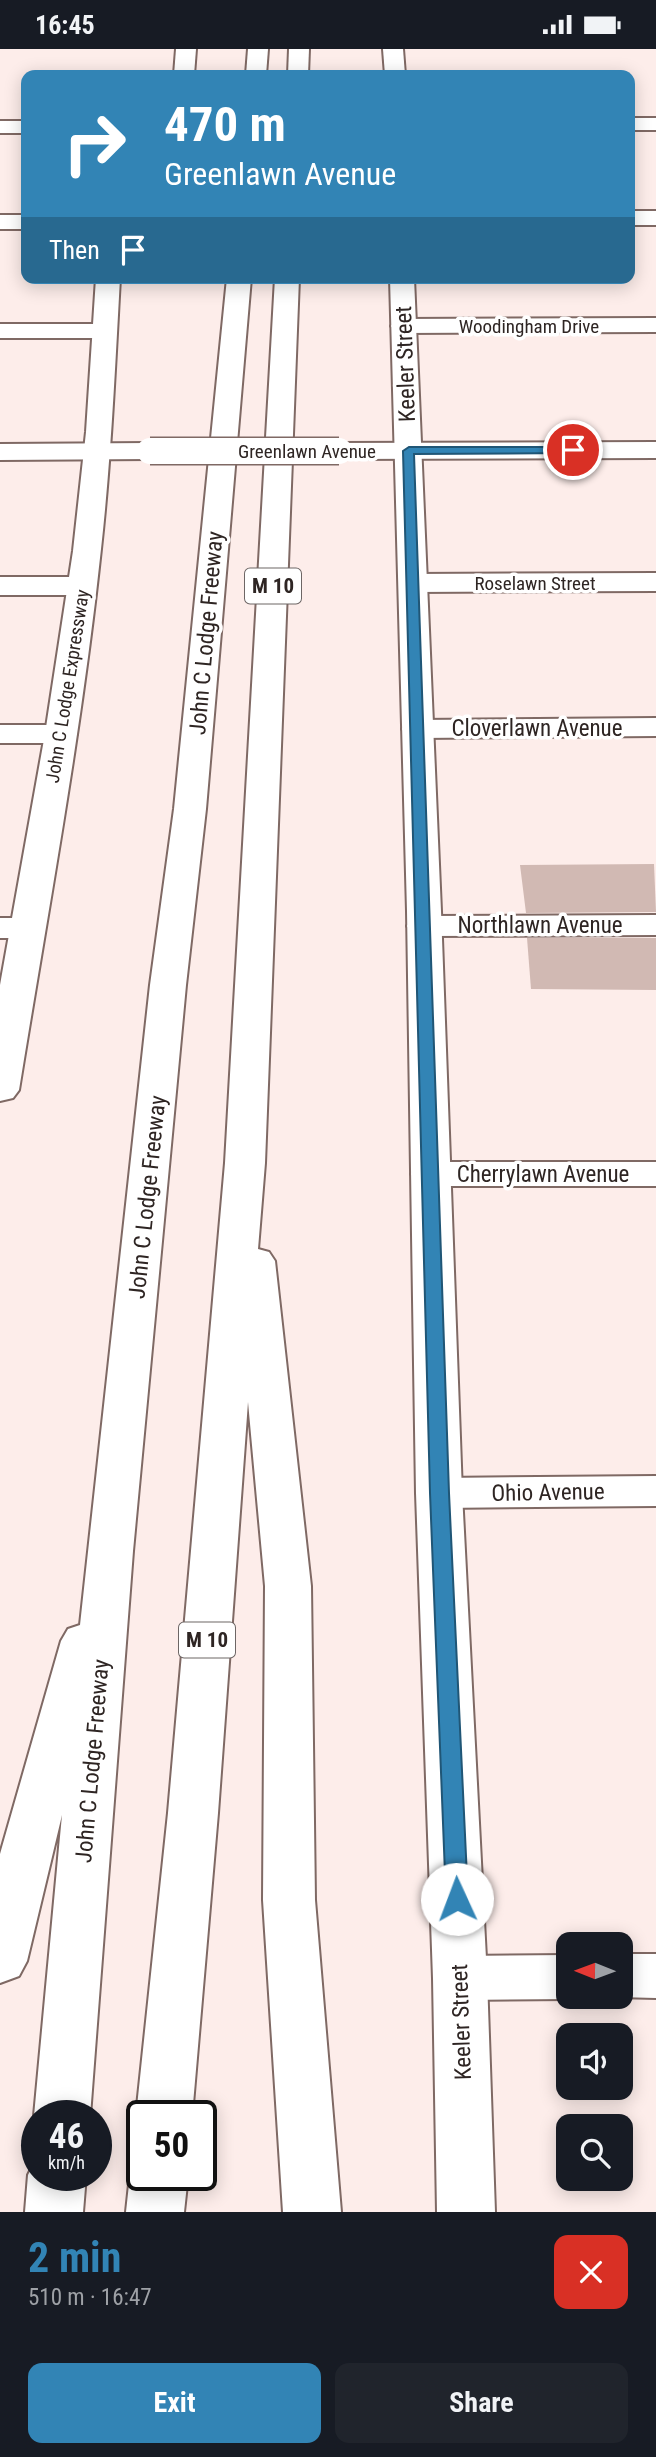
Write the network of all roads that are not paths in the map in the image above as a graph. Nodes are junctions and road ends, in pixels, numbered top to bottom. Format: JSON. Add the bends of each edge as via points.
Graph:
{"nodes":[{"id":1,"x":186,"y":49,"type":"edge"},
{"id":2,"x":258,"y":49,"type":"edge"},
{"id":3,"x":393,"y":49,"type":"edge"},
{"id":4,"x":300,"y":51,"type":"edge"},
{"id":5,"x":184,"y":70,"type":"edge"},
{"id":6,"x":256,"y":70,"type":"edge"},
{"id":7,"x":298,"y":70,"type":"edge"},
{"id":8,"x":395,"y":70,"type":"edge"},
{"id":9,"x":635,"y":124,"type":"edge"},
{"id":10,"x":656,"y":124,"type":"edge"},
{"id":11,"x":0,"y":127,"type":"edge"},
{"id":12,"x":21,"y":127,"type":"edge"},
{"id":13,"x":635,"y":218,"type":"edge"},
{"id":14,"x":656,"y":218,"type":"edge"},
{"id":15,"x":0,"y":222,"type":"edge"},
{"id":16,"x":21,"y":222,"type":"edge"},
{"id":17,"x":108,"y":284,"type":"edge"},
{"id":18,"x":238,"y":284,"type":"edge"},
{"id":19,"x":287,"y":284,"type":"edge"},
{"id":20,"x":402,"y":284,"type":"edge"},
{"id":21,"x":656,"y":325,"type":"edge"},
{"id":22,"x":403,"y":326,"type":"junction"},
{"id":23,"x":0,"y":331,"type":"edge"},
{"id":24,"x":104,"y":331,"type":"junction"},
{"id":25,"x":656,"y":450,"type":"edge"},
{"id":26,"x":409,"y":451,"type":"junction"},
{"id":27,"x":0,"y":452,"type":"edge"},
{"id":28,"x":95,"y":452,"type":"junction"},
{"id":29,"x":656,"y":582,"type":"edge"},
{"id":30,"x":413,"y":583,"type":"junction"},
{"id":31,"x":0,"y":586,"type":"edge"},
{"id":32,"x":82,"y":586,"type":"junction"},
{"id":33,"x":656,"y":727,"type":"edge"},
{"id":34,"x":418,"y":729,"type":"junction"},
{"id":35,"x":0,"y":734,"type":"edge"},
{"id":36,"x":61,"y":734,"type":"junction"},
{"id":37,"x":656,"y":925,"type":"edge"},
{"id":38,"x":425,"y":926,"type":"junction"},
{"id":39,"x":14,"y":928,"type":"edge"},
{"id":40,"x":0,"y":1090,"type":"edge"},
{"id":41,"x":245,"y":1163,"type":"junction"},
{"id":42,"x":431,"y":1174,"type":"junction"},
{"id":43,"x":656,"y":1174,"type":"edge"},
{"id":44,"x":656,"y":1491,"type":"edge"},
{"id":45,"x":439,"y":1493,"type":"junction"},
{"id":46,"x":110,"y":1551,"type":"junction"},
{"id":47,"x":0,"y":1961,"type":"edge"},
{"id":48,"x":634,"y":1976,"type":"edge"},
{"id":49,"x":656,"y":1976,"type":"edge"},
{"id":50,"x":556,"y":1977,"type":"edge"},
{"id":51,"x":460,"y":1978,"type":"junction"},
{"id":52,"x":63,"y":2100,"type":"edge"},
{"id":53,"x":166,"y":2100,"type":"edge"},
{"id":54,"x":56,"y":2191,"type":"edge"},
{"id":55,"x":157,"y":2191,"type":"edge"},
{"id":56,"x":54,"y":2212,"type":"edge"},
{"id":57,"x":155,"y":2212,"type":"edge"},
{"id":58,"x":312,"y":2212,"type":"edge"},
{"id":59,"x":466,"y":2212,"type":"edge"}],
"edges":[{"from":1,"to":5,"type":"main road"},
{"from":2,"to":6,"type":"main road"},
{"from":3,"to":8,"type":"main road"},
{"from":4,"to":7,"type":"main road"},
{"from":9,"to":10,"type":"main road"},
{"from":11,"to":12,"type":"main road"},
{"from":13,"to":14,"type":"main road"},
{"from":15,"to":16,"type":"main road"},
{"from":17,"to":24,"type":"main road","name":"John C Lodge Expressway"},
{"from":18,"to":46,"type":"main road","name":"John C Lodge Freeway","number":"M 10","via":[[190,809]]},
{"from":19,"to":41,"type":"main road","number":"M 10"},
{"from":20,"to":22,"type":"main road","name":"Keeler Street"},
{"from":21,"to":22,"type":"main road","name":"Woodingham Drive"},
{"from":22,"to":26,"type":"main road","name":"Keeler Street"},
{"from":23,"to":24,"type":"main road"},
{"from":24,"to":28,"type":"main road","name":"John C Lodge Expressway"},
{"from":25,"to":26,"type":"main road","name":"Greenlawn Avenue"},
{"from":26,"to":28,"type":"main road","name":"Greenlawn Avenue","bridge":true},
{"from":26,"to":30,"type":"main road","name":"Keeler Street"},
{"from":27,"to":28,"type":"main road","name":"Greenlawn Avenue"},
{"from":28,"to":32,"type":"main road","name":"John C Lodge Expressway"},
{"from":29,"to":30,"type":"main road","name":"Roselawn Street"},
{"from":30,"to":34,"type":"main road","name":"Keeler Street"},
{"from":31,"to":32,"type":"main road"},
{"from":32,"to":36,"type":"main road","name":"John C Lodge Expressway"},
{"from":33,"to":34,"type":"main road","name":"Cloverlawn Avenue"},
{"from":34,"to":38,"type":"main road","name":"Keeler Street"},
{"from":35,"to":36,"type":"main road"},
{"from":36,"to":39,"type":"main road","name":"John C Lodge Expressway"},
{"from":37,"to":38,"type":"main road","name":"Northlawn Avenue"},
{"from":38,"to":42,"type":"main road","name":"Keeler Street"},
{"from":39,"to":40,"type":"main road","name":"John C Lodge Expressway"},
{"from":41,"to":53,"type":"main road","number":"M 10"},
{"from":41,"to":58,"type":"main road","via":[[288,1586],[289,1900]]},
{"from":42,"to":43,"type":"main road","name":"Cherrylawn Avenue"},
{"from":42,"to":45,"type":"main road","name":"Keeler Street"},
{"from":44,"to":45,"type":"main road","name":"Ohio Avenue"},
{"from":45,"to":51,"type":"main road","name":"Keeler Street"},
{"from":46,"to":47,"type":"main road"},
{"from":46,"to":52,"type":"main road","name":"John C Lodge Freeway","number":"M 10"},
{"from":48,"to":49,"type":"main road"},
{"from":50,"to":51,"type":"main road"},
{"from":51,"to":59,"type":"main road","name":"Keeler Street"},
{"from":54,"to":56,"type":"main road"},
{"from":55,"to":57,"type":"main road"}]}
